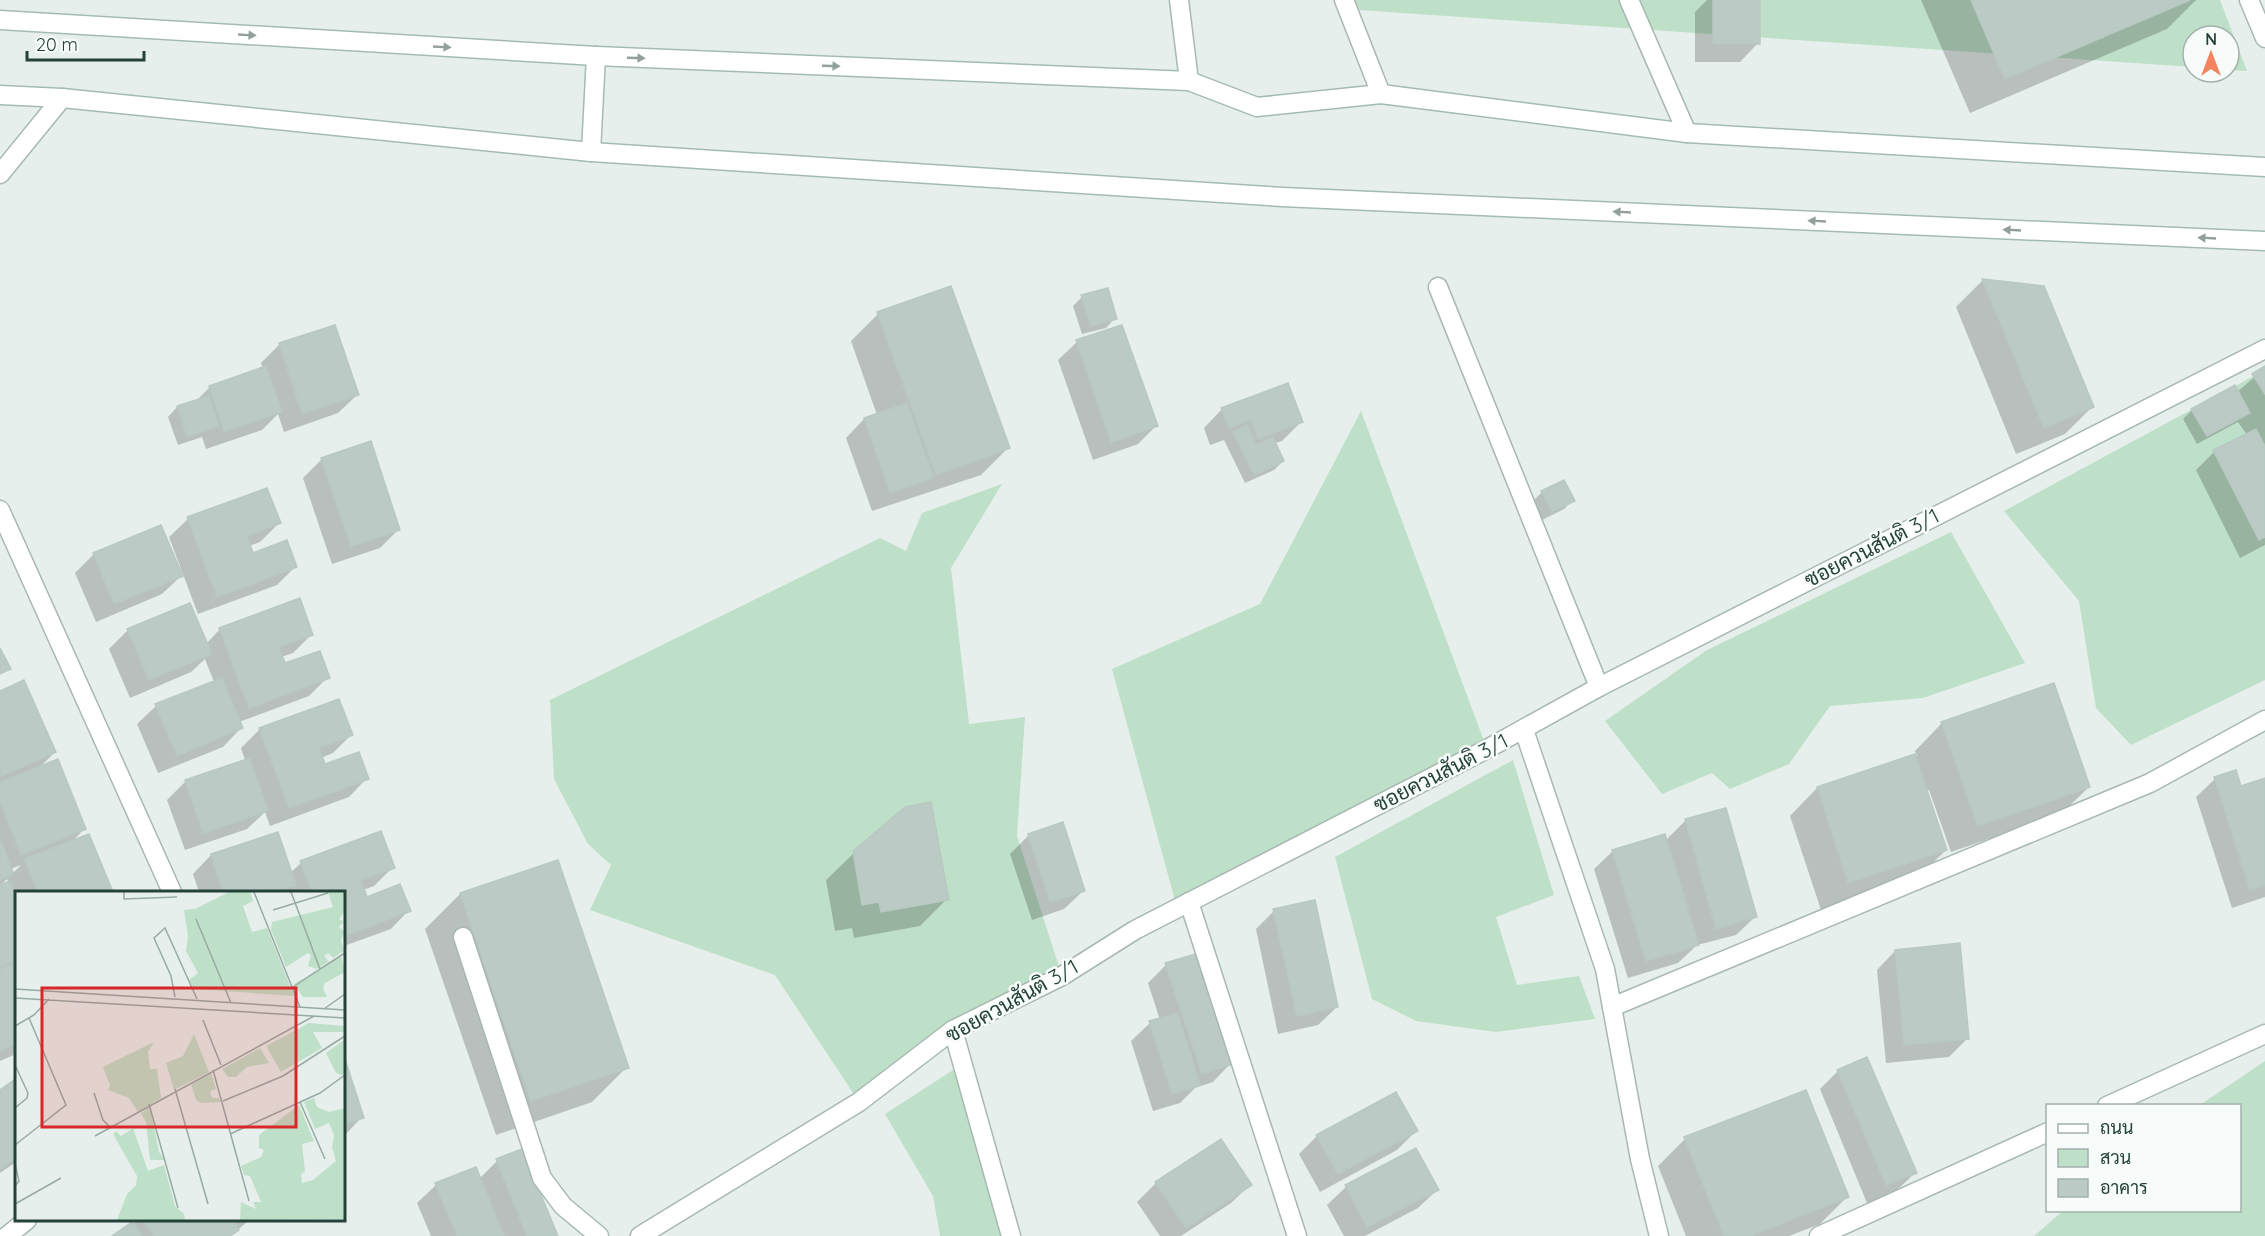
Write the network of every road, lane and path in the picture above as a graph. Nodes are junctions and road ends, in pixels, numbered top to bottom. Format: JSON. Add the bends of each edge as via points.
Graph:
{"nodes":[{"id":1,"x":1179,"y":0,"type":"edge"},
{"id":2,"x":1344,"y":0,"type":"edge"},
{"id":3,"x":1629,"y":0,"type":"edge"},
{"id":4,"x":2249,"y":0,"type":"edge"},
{"id":5,"x":0,"y":20,"type":"edge"},
{"id":6,"x":2265,"y":38,"type":"edge"},
{"id":7,"x":596,"y":56,"type":"junction"},
{"id":8,"x":1189,"y":81,"type":"junction"},
{"id":9,"x":1381,"y":94,"type":"junction"},
{"id":10,"x":0,"y":95,"type":"edge"},
{"id":11,"x":62,"y":98,"type":"junction"},
{"id":12,"x":1687,"y":133,"type":"junction"},
{"id":13,"x":591,"y":152,"type":"junction"},
{"id":14,"x":2265,"y":167,"type":"edge"},
{"id":15,"x":0,"y":174,"type":"edge"},
{"id":16,"x":2265,"y":241,"type":"edge"},
{"id":17,"x":1438,"y":287,"type":"dead end"},
{"id":18,"x":2265,"y":349,"type":"edge"},
{"id":19,"x":0,"y":510,"type":"edge"},
{"id":20,"x":1599,"y":687,"type":"junction"},
{"id":21,"x":2265,"y":720,"type":"edge"},
{"id":22,"x":1524,"y":730,"type":"junction"},
{"id":23,"x":172,"y":891,"type":"edge"},
{"id":24,"x":1190,"y":902,"type":"junction"},
{"id":25,"x":463,"y":937,"type":"dead end"},
{"id":26,"x":1612,"y":1007,"type":"junction"},
{"id":27,"x":953,"y":1030,"type":"junction"},
{"id":28,"x":2265,"y":1034,"type":"edge"},
{"id":29,"x":2111,"y":1104,"type":"edge"},
{"id":30,"x":2046,"y":1133,"type":"edge"},
{"id":31,"x":26,"y":1221,"type":"edge"},
{"id":32,"x":7,"y":1236,"type":"edge"},
{"id":33,"x":599,"y":1236,"type":"edge"},
{"id":34,"x":640,"y":1236,"type":"edge"},
{"id":35,"x":1011,"y":1236,"type":"edge"},
{"id":36,"x":1297,"y":1236,"type":"edge"},
{"id":37,"x":1659,"y":1236,"type":"edge"},
{"id":38,"x":1819,"y":1236,"type":"edge"}],
"edges":[{"from":1,"to":8,"type":"street"},
{"from":2,"to":9,"type":"street"},
{"from":3,"to":12,"type":"street"},
{"from":4,"to":6,"type":"street"},
{"from":5,"to":7,"type":"street","one_way":true},
{"from":7,"to":8,"type":"street","one_way":true},
{"from":7,"to":13,"type":"street"},
{"from":8,"to":9,"type":"street","via":[[1257,107]]},
{"from":9,"to":12,"type":"street"},
{"from":10,"to":11,"type":"street"},
{"from":11,"to":13,"type":"street"},
{"from":11,"to":15,"type":"street"},
{"from":12,"to":14,"type":"street"},
{"from":16,"to":13,"type":"street","one_way":true,"via":[[1282,197]]},
{"from":17,"to":20,"type":"street"},
{"from":18,"to":20,"type":"street","name":"ซอยควนสันติ 3/1"},
{"from":19,"to":23,"type":"street"},
{"from":20,"to":22,"type":"street","name":"ซอยควนสันติ 3/1"},
{"from":21,"to":26,"type":"street","via":[[2150,783]]},
{"from":22,"to":24,"type":"street","name":"ซอยควนสันติ 3/1"},
{"from":22,"to":26,"type":"street","via":[[1605,969]]},
{"from":24,"to":27,"type":"street","name":"ซอยควนสันติ 3/1","via":[[1062,976]]},
{"from":24,"to":36,"type":"street"},
{"from":25,"to":33,"type":"street","via":[[542,1178],[563,1206]]},
{"from":26,"to":37,"type":"street","via":[[1640,1159]]},
{"from":27,"to":34,"type":"street","name":"ซอยควนสันติ 3/1","via":[[859,1102]]},
{"from":27,"to":35,"type":"street"},
{"from":28,"to":29,"type":"street"},
{"from":30,"to":38,"type":"street"},
{"from":31,"to":32,"type":"street"}]}
